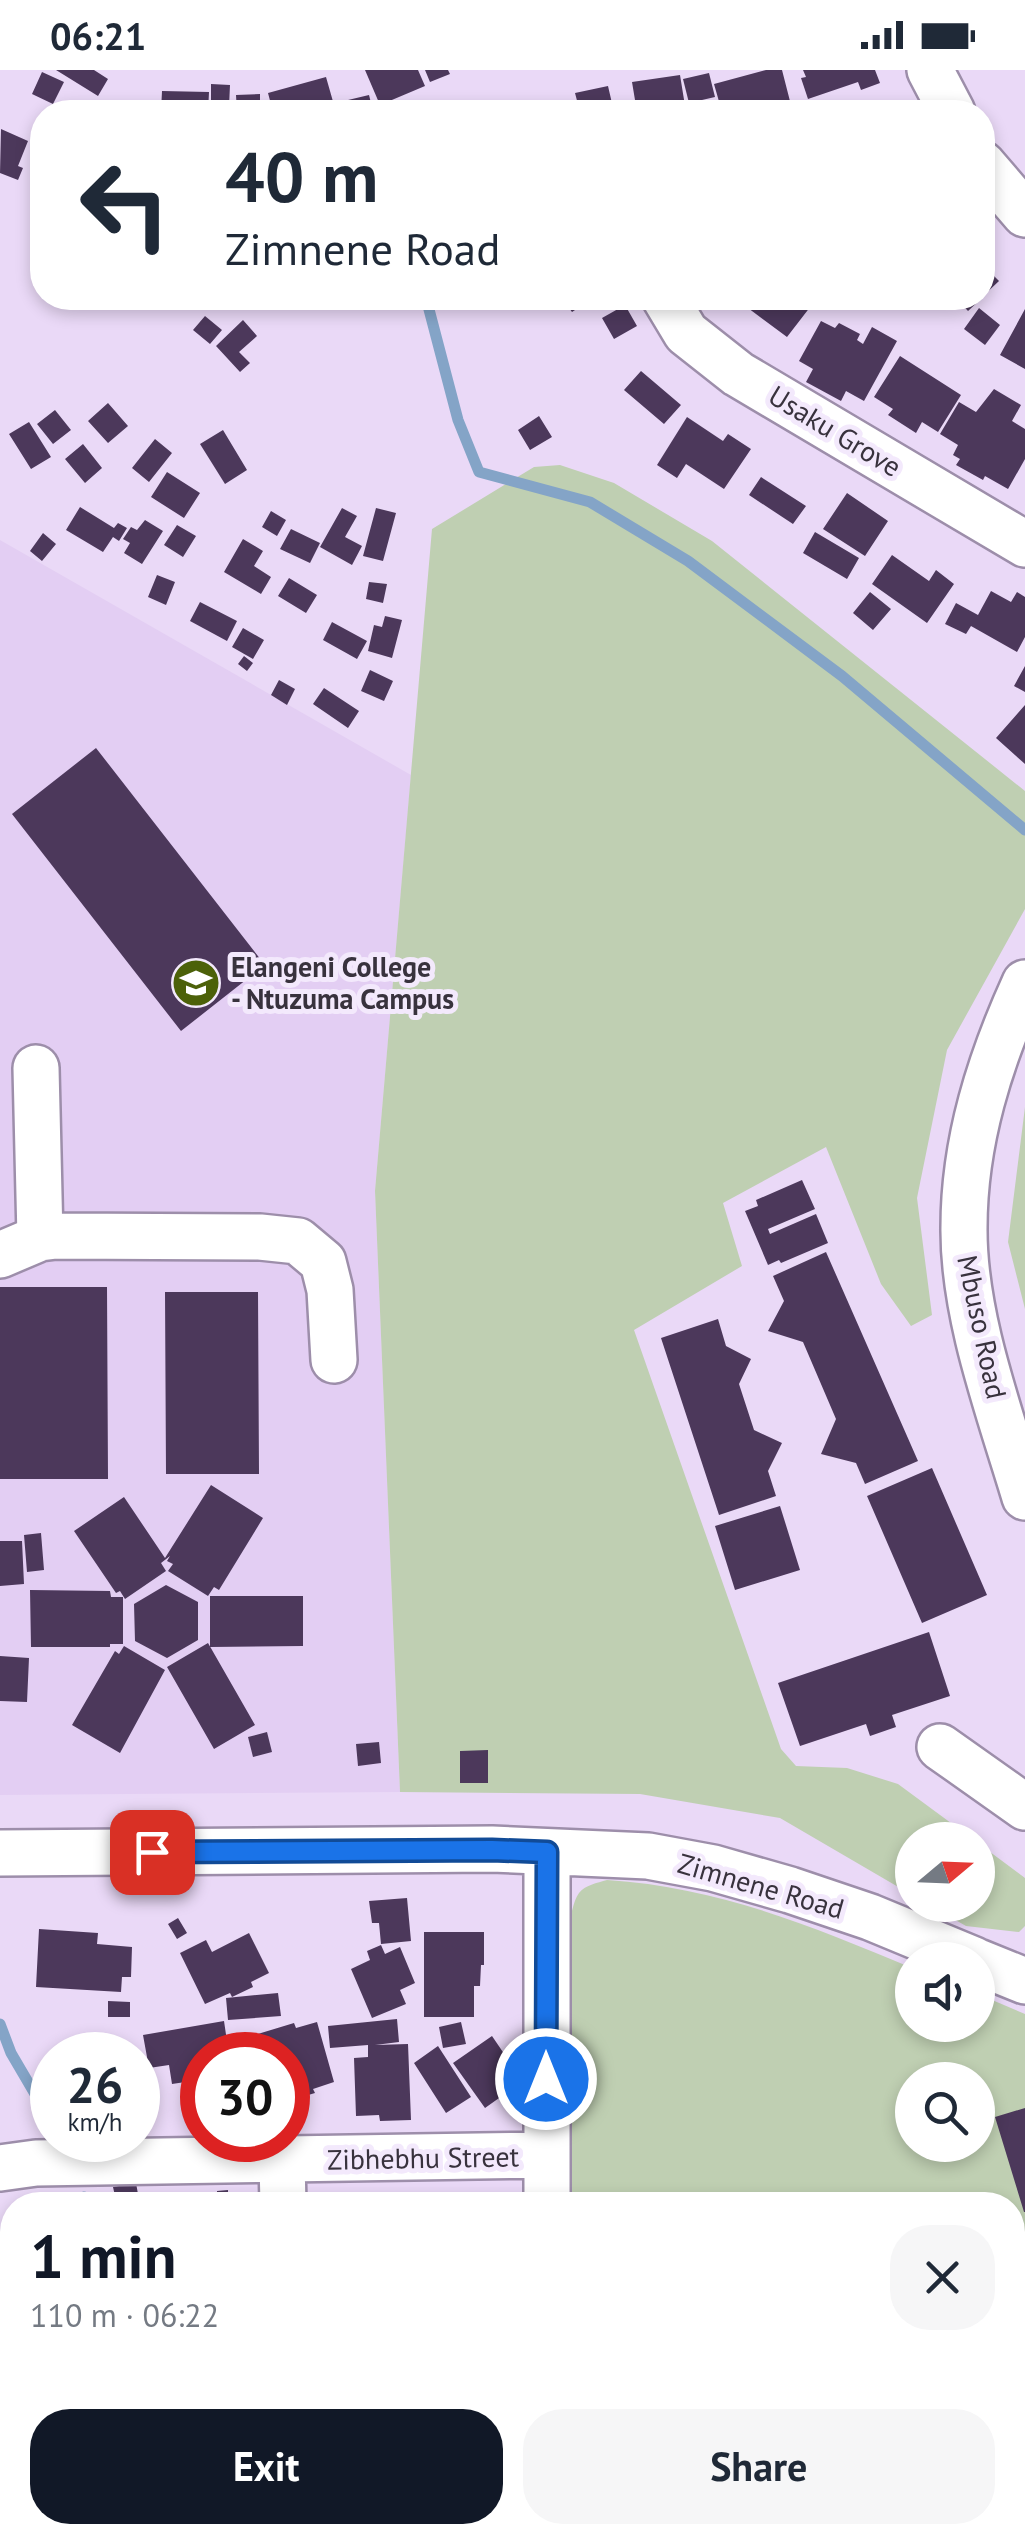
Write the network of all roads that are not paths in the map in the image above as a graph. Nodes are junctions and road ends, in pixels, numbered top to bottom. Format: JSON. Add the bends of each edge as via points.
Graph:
{"nodes":[{"id":1,"x":930,"y":70,"type":"edge"},
{"id":2,"x":946,"y":100,"type":"edge"},
{"id":3,"x":995,"y":179,"type":"edge"},
{"id":4,"x":1025,"y":214,"type":"edge"},
{"id":5,"x":673,"y":310,"type":"edge"},
{"id":6,"x":1025,"y":544,"type":"edge"},
{"id":7,"x":1025,"y":983,"type":"edge"},
{"id":8,"x":36,"y":1068,"type":"dead end"},
{"id":9,"x":20,"y":1246,"type":"edge"},
{"id":10,"x":334,"y":1360,"type":"dead end"},
{"id":11,"x":1025,"y":1497,"type":"edge"},
{"id":12,"x":940,"y":1747,"type":"dead end"},
{"id":13,"x":1025,"y":1807,"type":"edge"},
{"id":14,"x":547,"y":1852,"type":"junction"},
{"id":15,"x":0,"y":1853,"type":"edge"},
{"id":16,"x":929,"y":1942,"type":"edge"},
{"id":17,"x":995,"y":1969,"type":"edge"},
{"id":18,"x":1025,"y":1981,"type":"edge"},
{"id":19,"x":546,"y":2155,"type":"junction"},
{"id":20,"x":0,"y":2168,"type":"edge"},
{"id":21,"x":283,"y":2183,"type":"edge"},
{"id":22,"x":547,"y":2192,"type":"edge"}],
"edges":[{"from":1,"to":2,"type":"street"},
{"from":3,"to":4,"type":"street"},
{"from":5,"to":6,"type":"street","name":"Usaku Grove","via":[[686,332],[738,374]]},
{"from":7,"to":11,"type":"street","name":"Mbuso Road","via":[[978,1111],[964,1230],[971,1302]]},
{"from":8,"to":9,"type":"street"},
{"from":9,"to":10,"type":"street","via":[[82,1235],[298,1241],[323,1262]]},
{"from":12,"to":13,"type":"street"},
{"from":14,"to":15,"type":"street","name":"Zimnene Road"},
{"from":14,"to":16,"type":"street","name":"Zimnene Road","via":[[648,1856],[713,1868]]},
{"from":14,"to":19,"type":"street"},
{"from":17,"to":18,"type":"street","name":"Zimnene Road"},
{"from":19,"to":21,"type":"street","name":"Zibhebhu Street"},
{"from":19,"to":22,"type":"street"},
{"from":20,"to":21,"type":"street","name":"Zibhebhu Street","via":[[36,2162]]}]}
